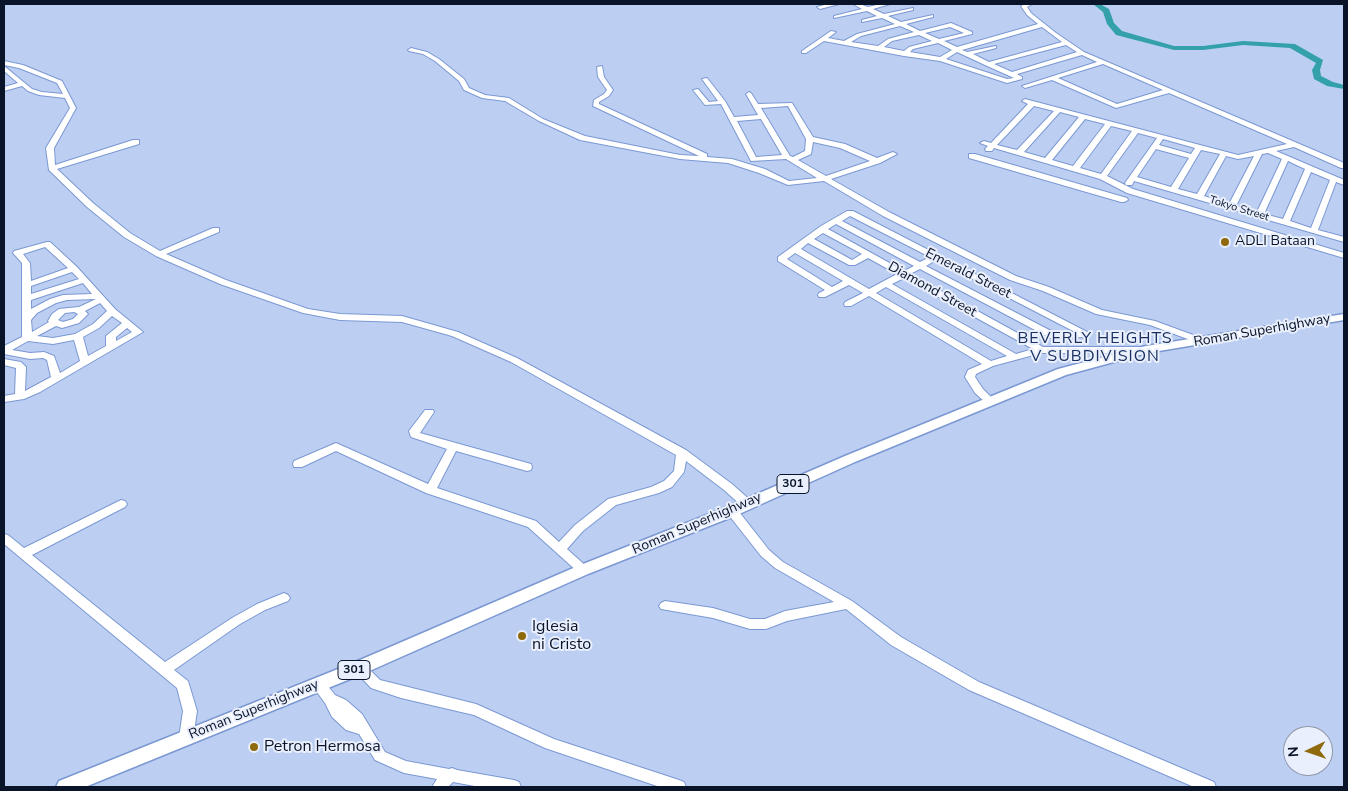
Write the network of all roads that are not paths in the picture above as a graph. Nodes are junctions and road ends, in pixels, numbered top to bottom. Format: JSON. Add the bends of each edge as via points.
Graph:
{"nodes":[{"id":1,"x":836,"y":4,"type":"edge"},
{"id":2,"x":856,"y":4,"type":"edge"},
{"id":3,"x":887,"y":4,"type":"edge"},
{"id":4,"x":1029,"y":4,"type":"edge"},
{"id":5,"x":820,"y":8,"type":"dead end"},
{"id":6,"x":867,"y":9,"type":"junction"},
{"id":7,"x":911,"y":9,"type":"dead end"},
{"id":8,"x":836,"y":16,"type":"dead end"},
{"id":9,"x":883,"y":16,"type":"junction"},
{"id":10,"x":931,"y":16,"type":"dead end"},
{"id":11,"x":864,"y":21,"type":"dead end"},
{"id":12,"x":903,"y":25,"type":"junction"},
{"id":13,"x":1042,"y":25,"type":"junction"},
{"id":14,"x":833,"y":32,"type":"dead end"},
{"id":15,"x":920,"y":33,"type":"junction"},
{"id":16,"x":823,"y":38,"type":"junction"},
{"id":17,"x":939,"y":41,"type":"junction"},
{"id":18,"x":844,"y":43,"type":"junction"},
{"id":19,"x":1066,"y":43,"type":"junction"},
{"id":20,"x":994,"y":47,"type":"dead end"},
{"id":21,"x":878,"y":49,"type":"junction"},
{"id":22,"x":957,"y":49,"type":"junction"},
{"id":23,"x":411,"y":50,"type":"dead end"},
{"id":24,"x":804,"y":52,"type":"dead end"},
{"id":25,"x":1082,"y":53,"type":"junction"},
{"id":26,"x":904,"y":54,"type":"junction"},
{"id":27,"x":967,"y":54,"type":"junction"},
{"id":28,"x":941,"y":59,"type":"junction"},
{"id":29,"x":4,"y":62,"type":"edge"},
{"id":30,"x":1103,"y":62,"type":"junction"},
{"id":31,"x":989,"y":64,"type":"junction"},
{"id":32,"x":600,"y":67,"type":"dead end"},
{"id":33,"x":4,"y":68,"type":"edge"},
{"id":34,"x":972,"y":68,"type":"junction"},
{"id":35,"x":1011,"y":74,"type":"junction"},
{"id":36,"x":705,"y":78,"type":"dead end"},
{"id":37,"x":1020,"y":78,"type":"junction"},
{"id":38,"x":1053,"y":78,"type":"junction"},
{"id":39,"x":22,"y":84,"type":"junction"},
{"id":40,"x":1033,"y":84,"type":"junction"},
{"id":41,"x":1025,"y":86,"type":"dead end"},
{"id":42,"x":4,"y":89,"type":"edge"},
{"id":43,"x":696,"y":90,"type":"dead end"},
{"id":44,"x":1168,"y":91,"type":"junction"},
{"id":45,"x":749,"y":94,"type":"dead end"},
{"id":46,"x":66,"y":96,"type":"junction"},
{"id":47,"x":723,"y":102,"type":"junction"},
{"id":48,"x":756,"y":106,"type":"junction"},
{"id":49,"x":1058,"y":110,"type":"junction"},
{"id":50,"x":763,"y":116,"type":"junction"},
{"id":51,"x":1084,"y":116,"type":"junction"},
{"id":52,"x":732,"y":118,"type":"junction"},
{"id":53,"x":1110,"y":123,"type":"junction"},
{"id":54,"x":1137,"y":130,"type":"junction"},
{"id":55,"x":1160,"y":136,"type":"junction"},
{"id":56,"x":810,"y":139,"type":"junction"},
{"id":57,"x":136,"y":142,"type":"dead end"},
{"id":58,"x":1294,"y":145,"type":"junction"},
{"id":59,"x":1155,"y":146,"type":"junction"},
{"id":60,"x":987,"y":147,"type":"junction"},
{"id":61,"x":1199,"y":147,"type":"junction"},
{"id":62,"x":1270,"y":151,"type":"junction"},
{"id":63,"x":1259,"y":152,"type":"junction"},
{"id":64,"x":1019,"y":153,"type":"junction"},
{"id":65,"x":894,"y":154,"type":"dead end"},
{"id":66,"x":1224,"y":154,"type":"junction"},
{"id":67,"x":1194,"y":157,"type":"junction"},
{"id":68,"x":1286,"y":158,"type":"junction"},
{"id":69,"x":709,"y":159,"type":"junction"},
{"id":70,"x":789,"y":159,"type":"junction"},
{"id":71,"x":1047,"y":161,"type":"junction"},
{"id":72,"x":877,"y":162,"type":"junction"},
{"id":73,"x":1344,"y":166,"type":"edge"},
{"id":74,"x":52,"y":168,"type":"junction"},
{"id":75,"x":1309,"y":168,"type":"junction"},
{"id":76,"x":1075,"y":169,"type":"junction"},
{"id":77,"x":1104,"y":177,"type":"junction"},
{"id":78,"x":1133,"y":178,"type":"junction"},
{"id":79,"x":1334,"y":178,"type":"junction"},
{"id":80,"x":825,"y":179,"type":"junction"},
{"id":81,"x":1344,"y":183,"type":"edge"},
{"id":82,"x":1127,"y":190,"type":"junction"},
{"id":83,"x":1173,"y":190,"type":"junction"},
{"id":84,"x":1200,"y":197,"type":"junction"},
{"id":85,"x":1231,"y":206,"type":"junction"},
{"id":86,"x":1259,"y":215,"type":"junction"},
{"id":87,"x":836,"y":221,"type":"junction"},
{"id":88,"x":1286,"y":223,"type":"junction"},
{"id":89,"x":216,"y":230,"type":"dead end"},
{"id":90,"x":824,"y":230,"type":"junction"},
{"id":91,"x":1314,"y":231,"type":"junction"},
{"id":92,"x":1344,"y":238,"type":"edge"},
{"id":93,"x":809,"y":240,"type":"junction"},
{"id":94,"x":795,"y":249,"type":"junction"},
{"id":95,"x":159,"y":254,"type":"junction"},
{"id":96,"x":868,"y":254,"type":"junction"},
{"id":97,"x":1344,"y":256,"type":"edge"},
{"id":98,"x":936,"y":257,"type":"junction"},
{"id":99,"x":920,"y":266,"type":"junction"},
{"id":100,"x":74,"y":269,"type":"junction"},
{"id":101,"x":904,"y":274,"type":"junction"},
{"id":102,"x":85,"y":280,"type":"junction"},
{"id":103,"x":850,"y":281,"type":"junction"},
{"id":104,"x":886,"y":284,"type":"junction"},
{"id":105,"x":26,"y":285,"type":"junction"},
{"id":106,"x":831,"y":290,"type":"junction"},
{"id":107,"x":869,"y":293,"type":"junction"},
{"id":108,"x":822,"y":295,"type":"dead end"},
{"id":109,"x":27,"y":298,"type":"junction"},
{"id":110,"x":100,"y":298,"type":"junction"},
{"id":111,"x":848,"y":304,"type":"dead end"},
{"id":112,"x":1028,"y":305,"type":"junction"},
{"id":113,"x":80,"y":310,"type":"junction"},
{"id":114,"x":112,"y":311,"type":"junction"},
{"id":115,"x":1011,"y":314,"type":"junction"},
{"id":116,"x":1344,"y":317,"type":"edge"},
{"id":117,"x":26,"y":320,"type":"junction"},
{"id":118,"x":55,"y":323,"type":"junction"},
{"id":119,"x":994,"y":324,"type":"junction"},
{"id":120,"x":78,"y":336,"type":"junction"},
{"id":121,"x":27,"y":338,"type":"junction"},
{"id":122,"x":1201,"y":341,"type":"junction"},
{"id":123,"x":1041,"y":350,"type":"junction"},
{"id":124,"x":1146,"y":350,"type":"junction"},
{"id":125,"x":4,"y":351,"type":"edge"},
{"id":126,"x":1015,"y":357,"type":"junction"},
{"id":127,"x":4,"y":362,"type":"edge"},
{"id":128,"x":85,"y":362,"type":"junction"},
{"id":129,"x":990,"y":364,"type":"junction"},
{"id":130,"x":56,"y":378,"type":"junction"},
{"id":131,"x":20,"y":397,"type":"junction"},
{"id":132,"x":4,"y":399,"type":"edge"},
{"id":133,"x":990,"y":400,"type":"junction"},
{"id":134,"x":429,"y":412,"type":"dead end"},
{"id":135,"x":453,"y":447,"type":"junction"},
{"id":136,"x":682,"y":453,"type":"junction"},
{"id":137,"x":298,"y":464,"type":"dead end"},
{"id":138,"x":527,"y":467,"type":"dead end"},
{"id":139,"x":430,"y":490,"type":"junction"},
{"id":140,"x":121,"y":504,"type":"dead end"},
{"id":141,"x":747,"y":504,"type":"junction"},
{"id":142,"x":732,"y":511,"type":"junction"},
{"id":143,"x":4,"y":538,"type":"edge"},
{"id":144,"x":560,"y":549,"type":"junction"},
{"id":145,"x":23,"y":554,"type":"junction"},
{"id":146,"x":583,"y":570,"type":"junction"},
{"id":147,"x":284,"y":598,"type":"dead end"},
{"id":148,"x":848,"y":604,"type":"junction"},
{"id":149,"x":665,"y":606,"type":"dead end"},
{"id":150,"x":359,"y":668,"type":"junction"},
{"id":151,"x":165,"y":669,"type":"junction"},
{"id":152,"x":318,"y":684,"type":"junction"},
{"id":153,"x":186,"y":738,"type":"junction"},
{"id":154,"x":452,"y":774,"type":"junction"},
{"id":155,"x":506,"y":786,"type":"edge"},
{"id":156,"x":66,"y":787,"type":"edge"},
{"id":157,"x":439,"y":787,"type":"edge"},
{"id":158,"x":679,"y":787,"type":"edge"},
{"id":159,"x":1209,"y":787,"type":"edge"}],
"edges":[{"from":1,"to":5,"type":"street"},
{"from":2,"to":6,"type":"street"},
{"from":3,"to":6,"type":"street"},
{"from":4,"to":13,"type":"street","via":[[1024,6],[1024,10]]},
{"from":6,"to":8,"type":"street"},
{"from":6,"to":9,"type":"street"},
{"from":7,"to":9,"type":"street"},
{"from":9,"to":11,"type":"street"},
{"from":9,"to":12,"type":"street"},
{"from":10,"to":12,"type":"street"},
{"from":12,"to":15,"type":"street"},
{"from":12,"to":18,"type":"street","via":[[859,35]]},
{"from":13,"to":19,"type":"street"},
{"from":13,"to":22,"type":"street"},
{"from":14,"to":16,"type":"street"},
{"from":15,"to":17,"type":"street"},
{"from":15,"to":17,"type":"street","via":[[951,25],[970,33]]},
{"from":15,"to":21,"type":"street","via":[[890,40]]},
{"from":16,"to":18,"type":"street"},
{"from":16,"to":24,"type":"street"},
{"from":17,"to":22,"type":"street"},
{"from":17,"to":26,"type":"street","via":[[911,48]]},
{"from":18,"to":21,"type":"street"},
{"from":19,"to":25,"type":"street"},
{"from":19,"to":31,"type":"street"},
{"from":20,"to":27,"type":"street"},
{"from":21,"to":26,"type":"street"},
{"from":22,"to":27,"type":"street"},
{"from":22,"to":28,"type":"street"},
{"from":23,"to":69,"type":"street","via":[[437,60],[462,80],[469,91],[481,97],[507,99],[573,134],[672,156]]},
{"from":25,"to":30,"type":"street"},
{"from":25,"to":35,"type":"street"},
{"from":26,"to":28,"type":"street"},
{"from":27,"to":31,"type":"street"},
{"from":28,"to":34,"type":"street"},
{"from":29,"to":46,"type":"street","via":[[56,80]]},
{"from":30,"to":38,"type":"street"},
{"from":30,"to":44,"type":"street"},
{"from":31,"to":34,"type":"street"},
{"from":31,"to":35,"type":"street"},
{"from":32,"to":69,"type":"street","via":[[601,77],[610,90],[595,105]]},
{"from":33,"to":39,"type":"street"},
{"from":34,"to":37,"type":"street","via":[[1007,81]]},
{"from":35,"to":37,"type":"street"},
{"from":36,"to":47,"type":"street"},
{"from":37,"to":40,"type":"street"},
{"from":38,"to":40,"type":"street"},
{"from":38,"to":44,"type":"street","via":[[1116,106]]},
{"from":39,"to":42,"type":"street"},
{"from":39,"to":46,"type":"street","via":[[41,94]]},
{"from":40,"to":41,"type":"street"},
{"from":43,"to":47,"type":"street","via":[[707,104]]},
{"from":44,"to":58,"type":"street"},
{"from":45,"to":48,"type":"street"},
{"from":46,"to":74,"type":"street","via":[[73,108],[50,148]]},
{"from":47,"to":52,"type":"street"},
{"from":48,"to":50,"type":"street"},
{"from":48,"to":56,"type":"street","via":[[790,104]]},
{"from":49,"to":51,"type":"street"},
{"from":49,"to":60,"type":"street","via":[[1029,102]]},
{"from":49,"to":64,"type":"street"},
{"from":50,"to":52,"type":"street"},
{"from":50,"to":70,"type":"street"},
{"from":51,"to":53,"type":"street"},
{"from":51,"to":71,"type":"street"},
{"from":52,"to":70,"type":"street","via":[[754,159]]},
{"from":53,"to":54,"type":"street"},
{"from":53,"to":76,"type":"street"},
{"from":54,"to":55,"type":"street"},
{"from":54,"to":77,"type":"street"},
{"from":55,"to":59,"type":"street"},
{"from":55,"to":61,"type":"street"},
{"from":56,"to":70,"type":"street","via":[[808,152]]},
{"from":56,"to":72,"type":"street","via":[[842,146]]},
{"from":57,"to":74,"type":"street"},
{"from":58,"to":62,"type":"street"},
{"from":58,"to":73,"type":"street"},
{"from":59,"to":67,"type":"street"},
{"from":59,"to":78,"type":"street"},
{"from":60,"to":64,"type":"street"},
{"from":60,"to":82,"type":"street"},
{"from":60,"to":82,"type":"street","via":[[975,159],[1122,202]]},
{"from":61,"to":66,"type":"street"},
{"from":61,"to":67,"type":"street"},
{"from":62,"to":63,"type":"street"},
{"from":62,"to":68,"type":"street"},
{"from":63,"to":66,"type":"street","via":[[1238,157]]},
{"from":63,"to":85,"type":"street"},
{"from":64,"to":71,"type":"street"},
{"from":65,"to":72,"type":"street"},
{"from":66,"to":84,"type":"street"},
{"from":67,"to":83,"type":"street"},
{"from":68,"to":75,"type":"street"},
{"from":68,"to":86,"type":"street"},
{"from":69,"to":80,"type":"street","via":[[753,168],[785,183]]},
{"from":70,"to":80,"type":"street"},
{"from":71,"to":76,"type":"street"},
{"from":72,"to":80,"type":"street"},
{"from":74,"to":95,"type":"street","via":[[127,235]]},
{"from":75,"to":79,"type":"street"},
{"from":75,"to":88,"type":"street"},
{"from":76,"to":77,"type":"street"},
{"from":77,"to":82,"type":"street"},
{"from":78,"to":82,"type":"street"},
{"from":78,"to":83,"type":"street","name":"Tokyo Street"},
{"from":79,"to":81,"type":"street"},
{"from":79,"to":91,"type":"street"},
{"from":80,"to":122,"type":"street","via":[[886,214],[1013,278],[1099,312],[1152,323]]},
{"from":82,"to":97,"type":"street"},
{"from":83,"to":84,"type":"street","name":"Tokyo Street"},
{"from":84,"to":85,"type":"street","name":"Tokyo Street"},
{"from":85,"to":86,"type":"street","name":"Tokyo Street"},
{"from":86,"to":88,"type":"street","name":"Tokyo Street"},
{"from":87,"to":90,"type":"street"},
{"from":87,"to":98,"type":"street","name":"Emerald Street","via":[[850,213]]},
{"from":87,"to":99,"type":"street"},
{"from":88,"to":91,"type":"street","name":"Tokyo Street"},
{"from":89,"to":95,"type":"street"},
{"from":90,"to":93,"type":"street"},
{"from":90,"to":96,"type":"street","name":"Diamond Street"},
{"from":91,"to":92,"type":"street","name":"Tokyo Street"},
{"from":93,"to":94,"type":"street"},
{"from":93,"to":96,"type":"street","via":[[852,263]]},
{"from":94,"to":103,"type":"street"},
{"from":94,"to":106,"type":"street","via":[[780,259]]},
{"from":95,"to":136,"type":"street","via":[[223,282],[306,312],[402,320],[456,334],[514,360]]},
{"from":96,"to":101,"type":"street","name":"Diamond Street"},
{"from":98,"to":99,"type":"street"},
{"from":98,"to":112,"type":"street","name":"Emerald Street"},
{"from":99,"to":101,"type":"street"},
{"from":99,"to":115,"type":"street"},
{"from":100,"to":102,"type":"street"},
{"from":100,"to":105,"type":"street"},
{"from":100,"to":105,"type":"street","via":[[47,244],[16,253],[26,263]]},
{"from":101,"to":104,"type":"street"},
{"from":101,"to":119,"type":"street","name":"Diamond Street"},
{"from":102,"to":109,"type":"street"},
{"from":102,"to":110,"type":"street"},
{"from":103,"to":106,"type":"street"},
{"from":103,"to":107,"type":"street"},
{"from":104,"to":107,"type":"street"},
{"from":104,"to":126,"type":"street"},
{"from":105,"to":109,"type":"street"},
{"from":106,"to":108,"type":"street"},
{"from":107,"to":111,"type":"street"},
{"from":107,"to":129,"type":"street"},
{"from":109,"to":117,"type":"street"},
{"from":110,"to":113,"type":"street"},
{"from":110,"to":114,"type":"street"},
{"from":110,"to":117,"type":"street","via":[[66,297],[34,311]]},
{"from":112,"to":115,"type":"street"},
{"from":112,"to":115,"type":"street","name":"Emerald Street","via":[[1086,334],[1053,336]]},
{"from":113,"to":118,"type":"street","via":[[62,311],[53,318]]},
{"from":113,"to":118,"type":"street","via":[[82,314],[76,321]]},
{"from":114,"to":120,"type":"street","via":[[96,326]]},
{"from":114,"to":128,"type":"street","via":[[138,332]]},
{"from":115,"to":119,"type":"street"},
{"from":116,"to":122,"type":"main road","name":"Roman Superhighway","number":"301"},
{"from":117,"to":121,"type":"street"},
{"from":118,"to":121,"type":"street"},
{"from":119,"to":123,"type":"street","name":"Diamond Street"},
{"from":120,"to":121,"type":"street","via":[[53,341]]},
{"from":120,"to":128,"type":"street"},
{"from":121,"to":125,"type":"street"},
{"from":122,"to":124,"type":"main road","name":"Roman Superhighway","number":"301"},
{"from":123,"to":124,"type":"street"},
{"from":123,"to":126,"type":"street"},
{"from":124,"to":133,"type":"main road","name":"Roman Superhighway","number":"301","via":[[1062,372]]},
{"from":125,"to":130,"type":"street","via":[[51,358]]},
{"from":126,"to":129,"type":"street"},
{"from":127,"to":131,"type":"street","via":[[21,367]]},
{"from":128,"to":130,"type":"street"},
{"from":129,"to":133,"type":"street","via":[[972,372],[970,377]]},
{"from":130,"to":131,"type":"street"},
{"from":131,"to":132,"type":"street"},
{"from":133,"to":141,"type":"main road","name":"Roman Superhighway","number":"301"},
{"from":134,"to":135,"type":"street","via":[[414,431],[415,435]]},
{"from":135,"to":138,"type":"street"},
{"from":135,"to":139,"type":"street"},
{"from":136,"to":141,"type":"street"},
{"from":136,"to":144,"type":"street","via":[[679,472],[668,484],[612,502],[579,528]]},
{"from":137,"to":139,"type":"street","via":[[336,447]]},
{"from":139,"to":144,"type":"street","via":[[532,524]]},
{"from":140,"to":145,"type":"street"},
{"from":141,"to":142,"type":"main road","name":"Roman Superhighway","number":"301"},
{"from":142,"to":146,"type":"main road","name":"Roman Superhighway","number":"301"},
{"from":142,"to":148,"type":"street","via":[[765,553],[779,565]]},
{"from":143,"to":145,"type":"street"},
{"from":144,"to":146,"type":"street"},
{"from":145,"to":151,"type":"street"},
{"from":146,"to":150,"type":"main road","name":"Roman Superhighway","number":"301"},
{"from":147,"to":151,"type":"street","via":[[236,621]]},
{"from":148,"to":149,"type":"street","via":[[785,616],[766,624],[750,624],[713,613]]},
{"from":148,"to":159,"type":"street","via":[[896,640],[974,686]]},
{"from":150,"to":152,"type":"main road","name":"Roman Superhighway","number":"301"},
{"from":150,"to":158,"type":"street","via":[[376,684],[476,710],[550,744]]},
{"from":151,"to":153,"type":"street","via":[[183,685],[189,700]]},
{"from":152,"to":153,"type":"main road","name":"Roman Superhighway","number":"301"},
{"from":152,"to":154,"type":"street","via":[[337,713],[351,726],[362,729],[380,756],[404,767]]},
{"from":153,"to":156,"type":"main road","name":"Roman Superhighway","number":"301"},
{"from":154,"to":155,"type":"street"},
{"from":154,"to":157,"type":"street"}]}
